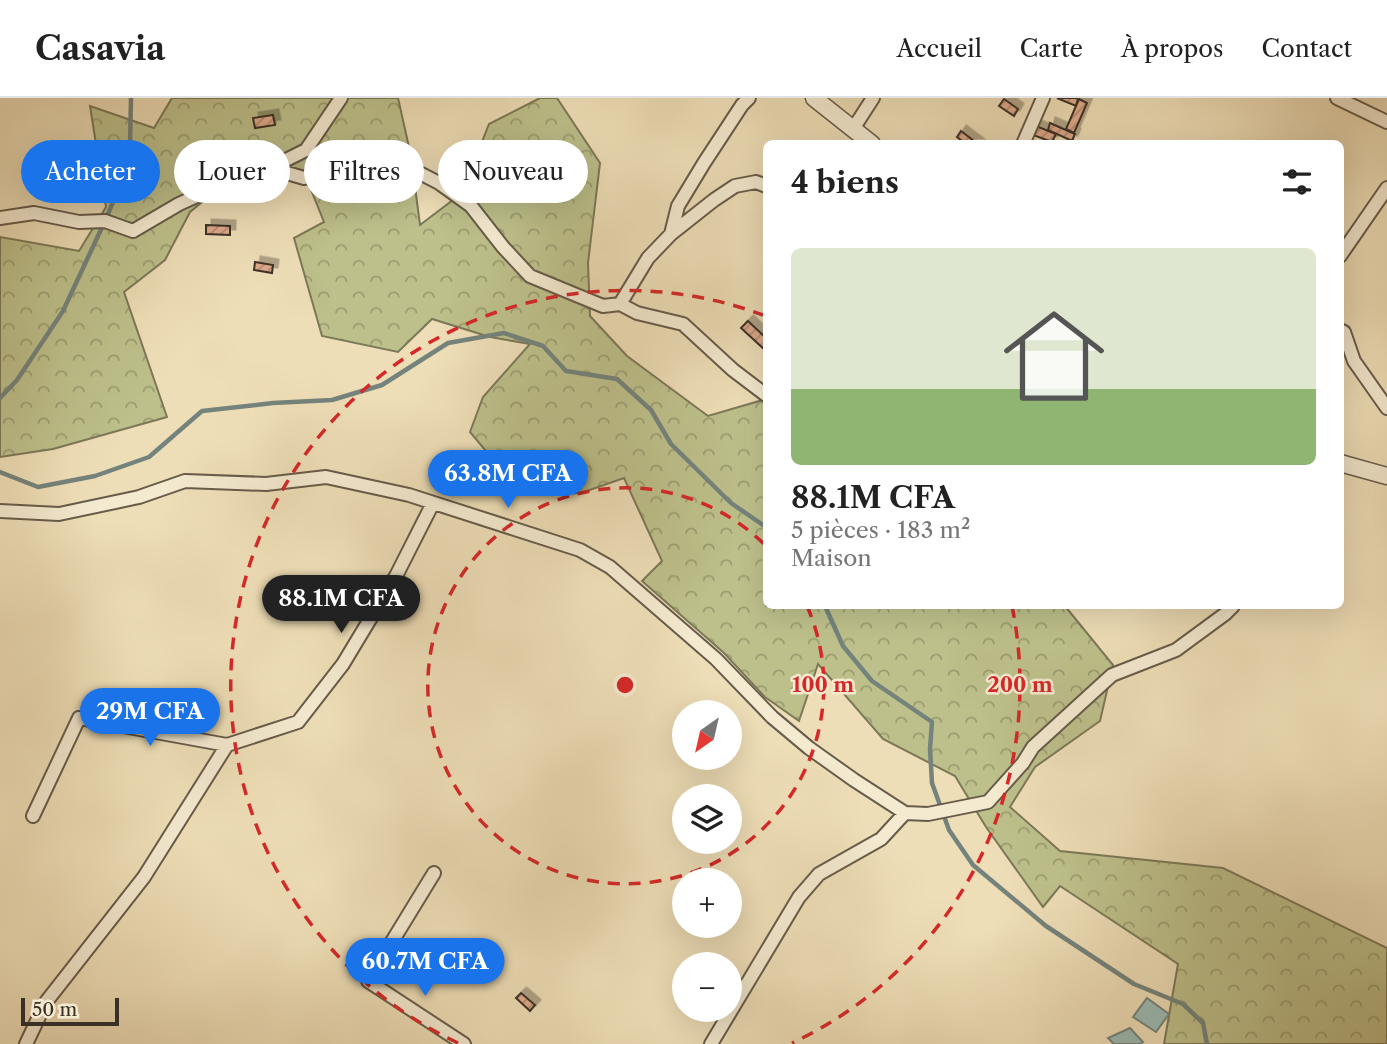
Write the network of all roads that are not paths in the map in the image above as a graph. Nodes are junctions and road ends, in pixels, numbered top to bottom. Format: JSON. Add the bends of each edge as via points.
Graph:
{"nodes":[{"id":1,"x":341,"y":98,"type":"edge"},
{"id":2,"x":749,"y":98,"type":"edge"},
{"id":3,"x":814,"y":98,"type":"edge"},
{"id":4,"x":873,"y":98,"type":"edge"},
{"id":5,"x":1043,"y":98,"type":"edge"},
{"id":6,"x":1337,"y":98,"type":"edge"},
{"id":7,"x":1387,"y":122,"type":"edge"},
{"id":8,"x":853,"y":130,"type":"junction"},
{"id":9,"x":867,"y":140,"type":"edge"},
{"id":10,"x":1025,"y":140,"type":"edge"},
{"id":11,"x":290,"y":158,"type":"edge"},
{"id":12,"x":290,"y":174,"type":"edge"},
{"id":13,"x":763,"y":185,"type":"edge"},
{"id":14,"x":1387,"y":188,"type":"edge"},
{"id":15,"x":181,"y":203,"type":"edge"},
{"id":16,"x":0,"y":218,"type":"edge"},
{"id":17,"x":671,"y":234,"type":"junction"},
{"id":18,"x":1344,"y":250,"type":"edge"},
{"id":19,"x":620,"y":304,"type":"junction"},
{"id":20,"x":1344,"y":332,"type":"edge"},
{"id":21,"x":763,"y":393,"type":"edge"},
{"id":22,"x":1387,"y":408,"type":"edge"},
{"id":23,"x":1344,"y":464,"type":"edge"},
{"id":24,"x":1387,"y":476,"type":"edge"},
{"id":25,"x":433,"y":503,"type":"junction"},
{"id":26,"x":0,"y":511,"type":"edge"},
{"id":27,"x":1230,"y":609,"type":"edge"},
{"id":28,"x":227,"y":745,"type":"junction"},
{"id":29,"x":905,"y":813,"type":"junction"},
{"id":30,"x":33,"y":816,"type":"dead end"},
{"id":31,"x":434,"y":873,"type":"dead end"},
{"id":32,"x":26,"y":1044,"type":"edge"},
{"id":33,"x":464,"y":1044,"type":"edge"},
{"id":34,"x":711,"y":1044,"type":"edge"}],
"edges":[{"from":1,"to":11,"type":"street","via":[[306,150]]},
{"from":2,"to":17,"type":"street","via":[[678,206]]},
{"from":3,"to":8,"type":"street"},
{"from":4,"to":8,"type":"street"},
{"from":5,"to":10,"type":"street"},
{"from":6,"to":7,"type":"street"},
{"from":8,"to":9,"type":"street"},
{"from":12,"to":19,"type":"street","via":[[304,178],[376,160],[408,167],[471,206],[530,276],[603,306]]},
{"from":13,"to":17,"type":"street","via":[[735,186]]},
{"from":14,"to":18,"type":"street"},
{"from":15,"to":16,"type":"street","via":[[134,231],[106,221],[79,222],[34,213]]},
{"from":17,"to":19,"type":"street","via":[[648,258]]},
{"from":19,"to":21,"type":"street","via":[[683,324]]},
{"from":20,"to":22,"type":"street","via":[[1354,361]]},
{"from":23,"to":24,"type":"street"},
{"from":25,"to":26,"type":"street","via":[[326,477],[266,484],[185,481],[139,497],[59,514]]},
{"from":25,"to":28,"type":"street","via":[[343,664],[298,722]]},
{"from":25,"to":29,"type":"street","via":[[580,550],[610,567],[809,748]]},
{"from":27,"to":29,"type":"street","via":[[1176,650],[1112,675],[1033,747],[988,802],[928,814]]},
{"from":28,"to":30,"type":"street","via":[[79,718]]},
{"from":28,"to":32,"type":"street","via":[[144,877],[46,1002]]},
{"from":29,"to":34,"type":"street","via":[[881,839],[819,874],[799,897]]},
{"from":31,"to":33,"type":"street","via":[[369,981]]}]}
